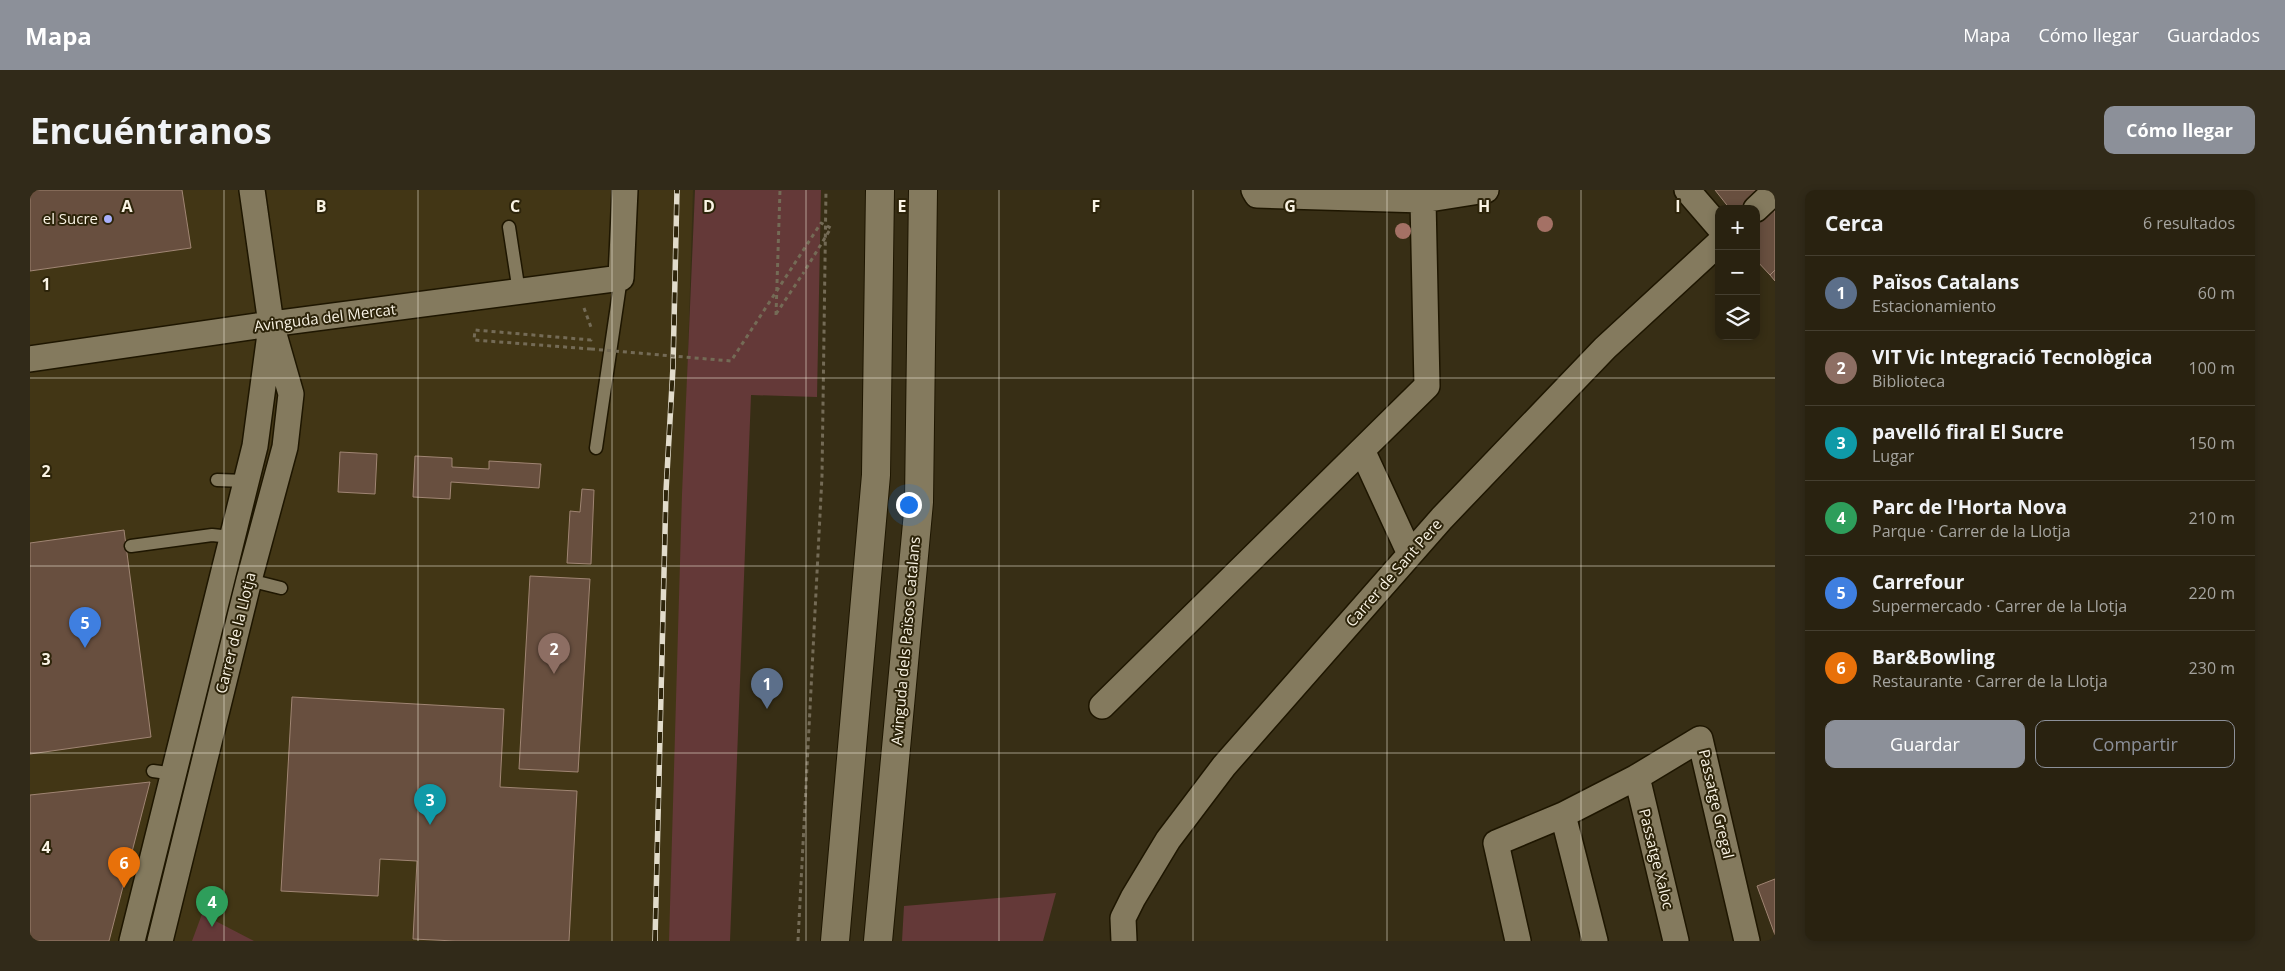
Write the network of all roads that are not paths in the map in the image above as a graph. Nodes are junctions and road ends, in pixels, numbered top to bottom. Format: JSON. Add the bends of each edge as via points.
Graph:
{"nodes":[{"id":1,"x":252,"y":190,"type":"edge"},
{"id":2,"x":625,"y":190,"type":"edge"},
{"id":3,"x":880,"y":190,"type":"edge"},
{"id":4,"x":923,"y":190,"type":"edge"},
{"id":5,"x":1254,"y":190,"type":"edge"},
{"id":6,"x":1486,"y":190,"type":"edge"},
{"id":7,"x":1687,"y":190,"type":"edge"},
{"id":8,"x":1775,"y":191,"type":"edge"},
{"id":9,"x":1423,"y":200,"type":"junction"},
{"id":10,"x":1760,"y":205,"type":"edge"},
{"id":11,"x":1715,"y":222,"type":"edge"},
{"id":12,"x":509,"y":227,"type":"dead end"},
{"id":13,"x":1715,"y":247,"type":"edge"},
{"id":14,"x":621,"y":278,"type":"junction"},
{"id":15,"x":519,"y":292,"type":"junction"},
{"id":16,"x":271,"y":324,"type":"junction"},
{"id":17,"x":30,"y":359,"type":"edge"},
{"id":18,"x":596,"y":448,"type":"dead end"},
{"id":19,"x":1362,"y":450,"type":"junction"},
{"id":20,"x":217,"y":480,"type":"dead end"},
{"id":21,"x":246,"y":481,"type":"junction"},
{"id":22,"x":232,"y":537,"type":"junction"},
{"id":23,"x":132,"y":546,"type":"dead end"},
{"id":24,"x":1410,"y":554,"type":"junction"},
{"id":25,"x":249,"y":580,"type":"junction"},
{"id":26,"x":281,"y":588,"type":"dead end"},
{"id":27,"x":1102,"y":706,"type":"dead end"},
{"id":28,"x":1637,"y":777,"type":"junction"},
{"id":29,"x":1563,"y":814,"type":"junction"},
{"id":30,"x":132,"y":941,"type":"edge"},
{"id":31,"x":160,"y":941,"type":"edge"},
{"id":32,"x":835,"y":941,"type":"edge"},
{"id":33,"x":878,"y":941,"type":"edge"},
{"id":34,"x":1124,"y":941,"type":"edge"},
{"id":35,"x":1518,"y":941,"type":"edge"},
{"id":36,"x":1594,"y":941,"type":"edge"},
{"id":37,"x":1676,"y":941,"type":"edge"},
{"id":38,"x":1747,"y":941,"type":"edge"}],
"edges":[{"from":1,"to":16,"type":"street","name":"Carrer de la Llotja"},
{"from":2,"to":14,"type":"street"},
{"from":3,"to":32,"type":"street","via":[[876,475]]},
{"from":4,"to":33,"type":"street","name":"Avinguda dels Països Catalans","via":[[919,502]]},
{"from":5,"to":9,"type":"street","via":[[1257,195],[1296,198]]},
{"from":6,"to":9,"type":"street"},
{"from":7,"to":11,"type":"street"},
{"from":8,"to":10,"type":"street"},
{"from":9,"to":19,"type":"street","via":[[1427,386]]},
{"from":12,"to":15,"type":"lane"},
{"from":13,"to":24,"type":"street","name":"Carrer de Sant Pere","via":[[1605,348]]},
{"from":14,"to":15,"type":"street","name":"Avinguda del Mercat"},
{"from":14,"to":18,"type":"lane"},
{"from":15,"to":16,"type":"street","name":"Avinguda del Mercat"},
{"from":16,"to":17,"type":"street","name":"Avinguda del Mercat"},
{"from":16,"to":21,"type":"street","name":"Carrer de la Llotja","via":[[255,446]]},
{"from":16,"to":25,"type":"street","name":"Carrer de la Llotja","via":[[291,394],[284,447]]},
{"from":19,"to":24,"type":"street"},
{"from":19,"to":27,"type":"street"},
{"from":20,"to":21,"type":"lane"},
{"from":21,"to":22,"type":"street","name":"Carrer de la Llotja"},
{"from":22,"to":23,"type":"lane","via":[[212,535]]},
{"from":22,"to":30,"type":"street","name":"Carrer de la Llotja","via":[[164,773]]},
{"from":24,"to":34,"type":"street","name":"Carrer de Sant Pere","via":[[1224,766],[1168,840],[1123,918]]},
{"from":25,"to":26,"type":"lane"},
{"from":25,"to":31,"type":"street","name":"Carrer de la Llotja"},
{"from":28,"to":29,"type":"street"},
{"from":28,"to":37,"type":"street","name":"Passatge Xaloc"},
{"from":28,"to":38,"type":"street","name":"Passatge Gregal","via":[[1700,739]]},
{"from":29,"to":35,"type":"street","via":[[1496,843]]},
{"from":29,"to":36,"type":"street"}]}
